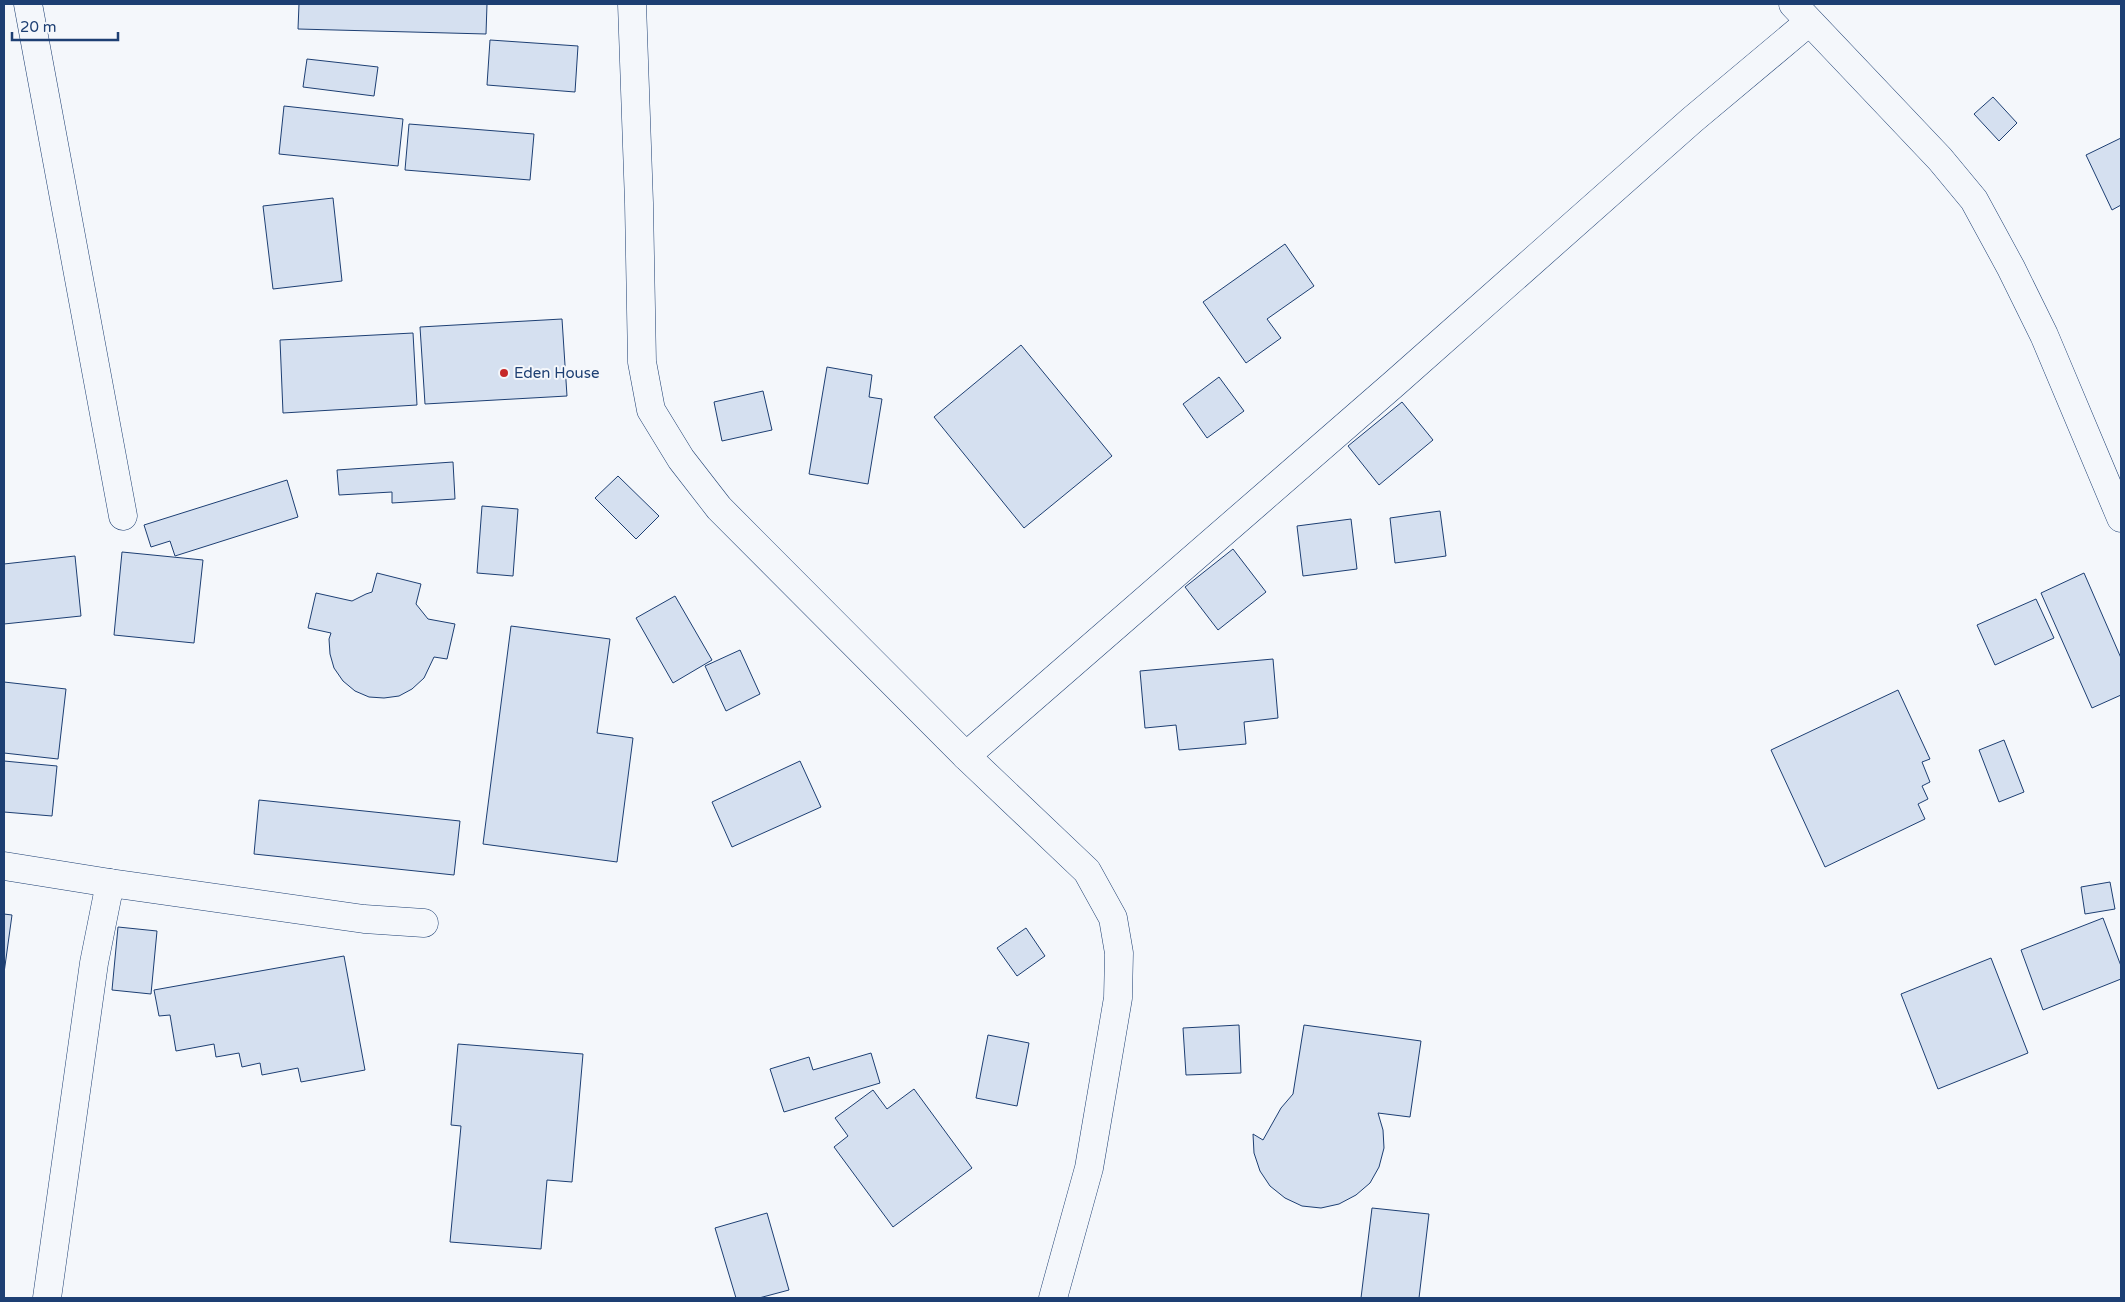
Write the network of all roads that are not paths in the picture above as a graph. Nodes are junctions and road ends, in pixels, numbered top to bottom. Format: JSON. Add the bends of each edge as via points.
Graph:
{"nodes":[{"id":1,"x":28,"y":4,"type":"edge"},
{"id":2,"x":632,"y":4,"type":"edge"},
{"id":3,"x":1801,"y":13,"type":"edge"},
{"id":4,"x":123,"y":516,"type":"dead end"},
{"id":5,"x":2121,"y":518,"type":"edge"},
{"id":6,"x":966,"y":756,"type":"junction"},
{"id":7,"x":4,"y":866,"type":"edge"},
{"id":8,"x":110,"y":883,"type":"junction"},
{"id":9,"x":424,"y":923,"type":"dead end"},
{"id":10,"x":47,"y":1298,"type":"edge"},
{"id":11,"x":1053,"y":1298,"type":"edge"}],
"edges":[{"from":1,"to":4,"type":"street"},
{"from":2,"to":6,"type":"street","via":[[642,362],[651,410],[681,459],[719,508]]},
{"from":3,"to":5,"type":"street","via":[[1940,159],[1974,200],[2044,335]]},
{"from":3,"to":6,"type":"street","via":[[1692,120]]},
{"from":6,"to":11,"type":"street","via":[[1087,871],[1113,918],[1119,953],[1118,998],[1089,1168]]},
{"from":7,"to":8,"type":"street"},
{"from":8,"to":9,"type":"street","via":[[364,919]]},
{"from":8,"to":10,"type":"street","via":[[94,963]]}]}
